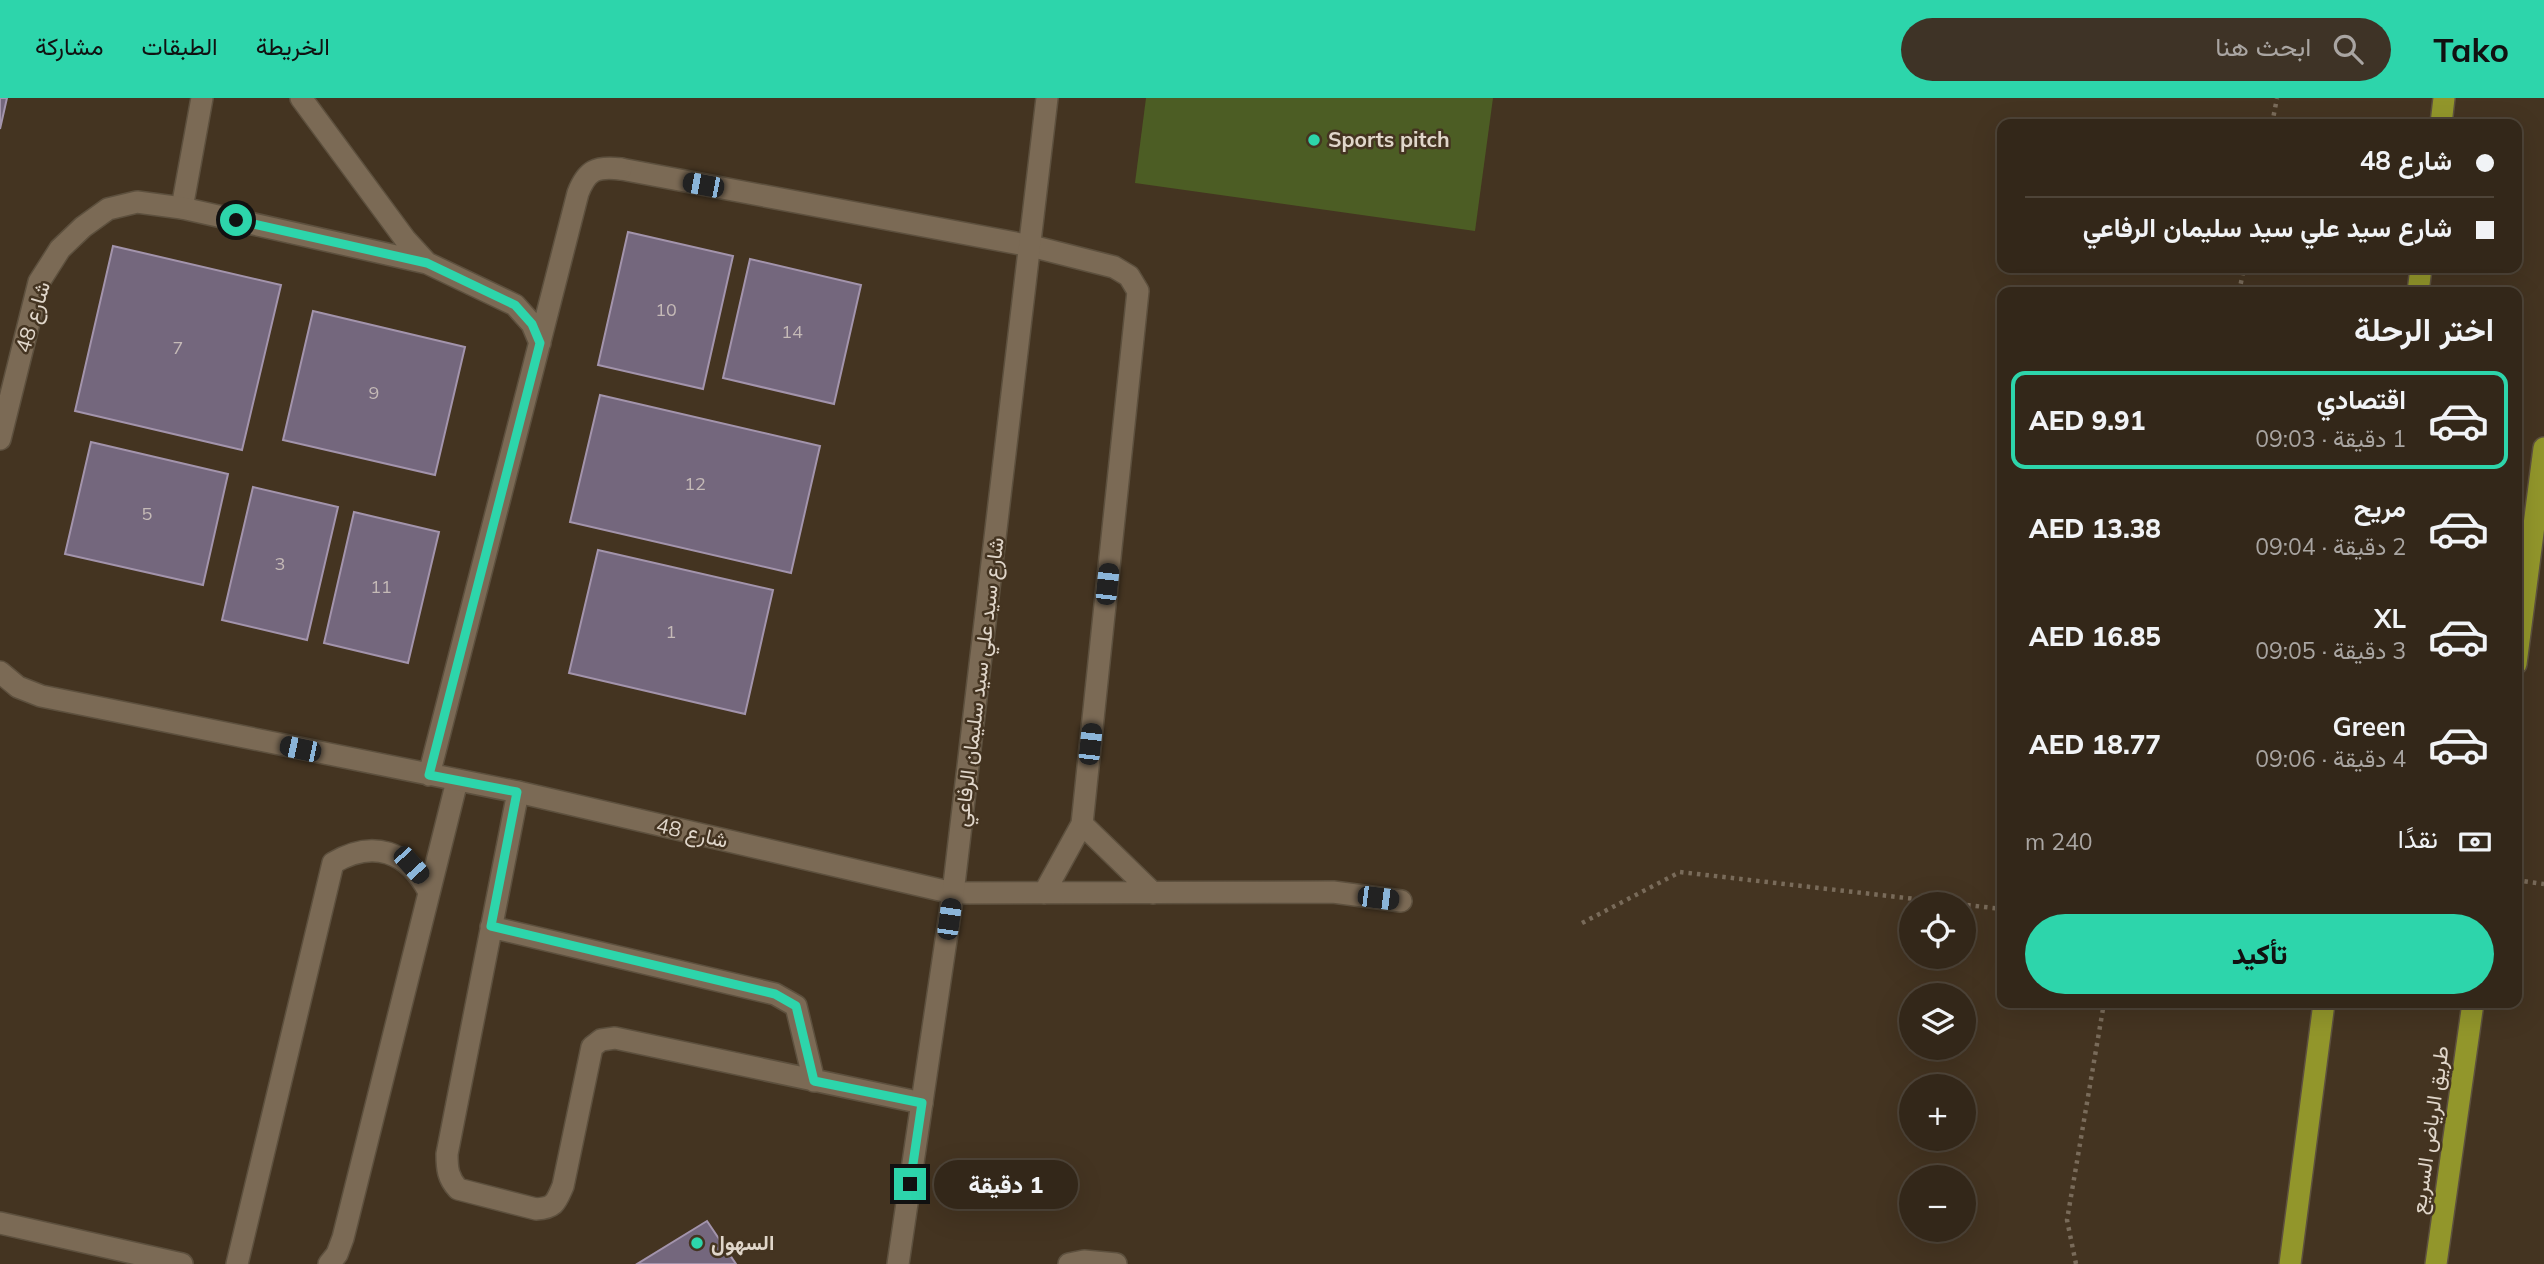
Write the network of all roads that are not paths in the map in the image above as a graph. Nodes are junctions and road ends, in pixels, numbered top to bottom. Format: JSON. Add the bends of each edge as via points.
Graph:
{"nodes":[{"id":1,"x":202,"y":98,"type":"edge"},
{"id":2,"x":301,"y":98,"type":"edge"},
{"id":3,"x":1047,"y":98,"type":"edge"},
{"id":4,"x":2444,"y":98,"type":"edge"},
{"id":5,"x":2442,"y":119,"type":"edge"},
{"id":6,"x":182,"y":208,"type":"junction"},
{"id":7,"x":1031,"y":246,"type":"junction"},
{"id":8,"x":427,"y":263,"type":"junction"},
{"id":9,"x":540,"y":343,"type":"junction"},
{"id":10,"x":0,"y":439,"type":"edge"},
{"id":11,"x":2544,"y":448,"type":"edge"},
{"id":12,"x":2522,"y":618,"type":"edge"},
{"id":13,"x":0,"y":671,"type":"edge"},
{"id":14,"x":429,"y":775,"type":"junction"},
{"id":15,"x":457,"y":781,"type":"junction"},
{"id":16,"x":517,"y":792,"type":"junction"},
{"id":17,"x":1082,"y":824,"type":"junction"},
{"id":18,"x":429,"y":892,"type":"junction"},
{"id":19,"x":953,"y":893,"type":"junction"},
{"id":20,"x":1044,"y":893,"type":"junction"},
{"id":21,"x":1153,"y":893,"type":"junction"},
{"id":22,"x":1401,"y":901,"type":"dead end"},
{"id":23,"x":491,"y":926,"type":"junction"},
{"id":24,"x":2323,"y":1008,"type":"edge"},
{"id":25,"x":2472,"y":1008,"type":"edge"},
{"id":26,"x":814,"y":1081,"type":"junction"},
{"id":27,"x":922,"y":1103,"type":"junction"},
{"id":28,"x":0,"y":1223,"type":"edge"},
{"id":29,"x":182,"y":1264,"type":"edge"},
{"id":30,"x":237,"y":1264,"type":"edge"},
{"id":31,"x":329,"y":1264,"type":"edge"},
{"id":32,"x":898,"y":1264,"type":"edge"},
{"id":33,"x":1069,"y":1264,"type":"edge"},
{"id":34,"x":1116,"y":1264,"type":"edge"},
{"id":35,"x":2290,"y":1264,"type":"edge"},
{"id":36,"x":2436,"y":1264,"type":"edge"}],
"edges":[{"from":1,"to":6,"type":"street"},
{"from":2,"to":8,"type":"street","name":"شارع 48"},
{"from":3,"to":7,"type":"street","name":"شارع سيد علي سيد سليمان الرفاعي"},
{"from":4,"to":5,"type":"highway"},
{"from":6,"to":8,"type":"street","name":"شارع 48"},
{"from":6,"to":10,"type":"street","name":"شارع 48","via":[[137,202],[108,209],[60,250],[39,282]]},
{"from":7,"to":9,"type":"street","via":[[605,167],[584,178],[578,193]]},
{"from":7,"to":17,"type":"street","via":[[1114,267],[1129,276],[1138,291]]},
{"from":7,"to":19,"type":"street","name":"شارع سيد علي سيد سليمان الرفاعي"},
{"from":8,"to":9,"type":"street","name":"شارع 48","via":[[515,305],[532,324]]},
{"from":9,"to":14,"type":"street"},
{"from":11,"to":12,"type":"highway"},
{"from":13,"to":14,"type":"street","name":"شارع 48","via":[[18,687],[41,696]]},
{"from":14,"to":15,"type":"street","name":"شارع 48"},
{"from":15,"to":16,"type":"street","name":"شارع 48"},
{"from":15,"to":18,"type":"street"},
{"from":16,"to":19,"type":"street","name":"شارع 48"},
{"from":16,"to":23,"type":"street"},
{"from":17,"to":20,"type":"street"},
{"from":17,"to":21,"type":"street"},
{"from":18,"to":30,"type":"street","via":[[411,865],[381,851],[347,855],[333,863]]},
{"from":18,"to":31,"type":"street","via":[[343,1238]]},
{"from":19,"to":20,"type":"street","name":"شارع 48"},
{"from":19,"to":27,"type":"street","name":"شارع سيد علي سيد سليمان الرفاعي"},
{"from":20,"to":21,"type":"street","name":"شارع 48"},
{"from":21,"to":22,"type":"street","name":"شارع 48","via":[[1333,892]]},
{"from":23,"to":26,"type":"street","via":[[775,994],[796,1006]]},
{"from":23,"to":26,"type":"street","via":[[447,1154],[450,1180],[458,1189],[536,1209],[555,1203],[563,1186],[592,1047],[601,1040],[615,1038]]},
{"from":24,"to":35,"type":"highway"},
{"from":25,"to":36,"type":"highway","name":"طريق الرياض السريع"},
{"from":26,"to":27,"type":"street"},
{"from":27,"to":32,"type":"street","name":"شارع سيد علي سيد سليمان الرفاعي"},
{"from":28,"to":29,"type":"street"},
{"from":33,"to":34,"type":"street"}]}
